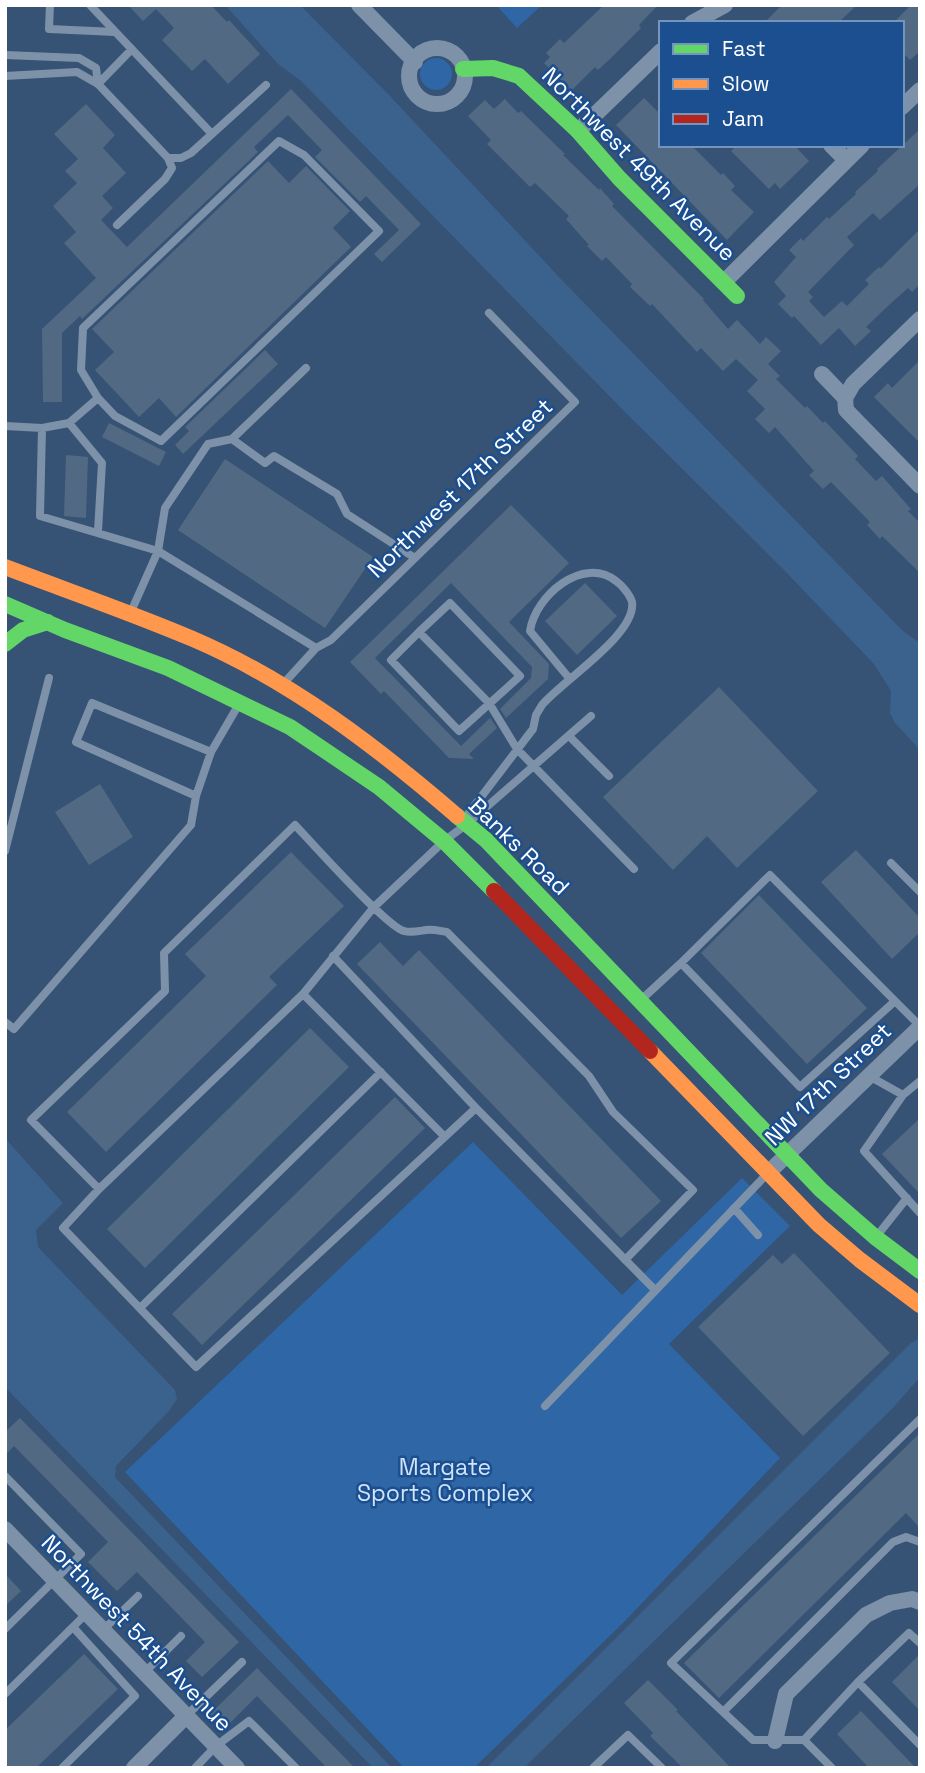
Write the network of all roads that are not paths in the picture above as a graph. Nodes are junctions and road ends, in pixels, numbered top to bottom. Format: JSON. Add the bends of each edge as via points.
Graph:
{"nodes":[{"id":1,"x":50,"y":5,"type":"edge"},
{"id":2,"x":90,"y":5,"type":"edge"},
{"id":3,"x":359,"y":5,"type":"edge"},
{"id":4,"x":725,"y":5,"type":"edge"},
{"id":5,"x":702,"y":20,"type":"edge"},
{"id":6,"x":115,"y":32,"type":"junction"},
{"id":7,"x":131,"y":50,"type":"junction"},
{"id":8,"x":659,"y":53,"type":"edge"},
{"id":9,"x":5,"y":55,"type":"edge"},
{"id":10,"x":415,"y":62,"type":"junction"},
{"id":11,"x":463,"y":69,"type":"junction"},
{"id":12,"x":5,"y":76,"type":"edge"},
{"id":13,"x":98,"y":84,"type":"junction"},
{"id":14,"x":266,"y":85,"type":"dead end"},
{"id":15,"x":920,"y":90,"type":"edge"},
{"id":16,"x":904,"y":105,"type":"edge"},
{"id":17,"x":578,"y":131,"type":"junction"},
{"id":18,"x":212,"y":134,"type":"junction"},
{"id":19,"x":833,"y":147,"type":"edge"},
{"id":20,"x":860,"y":147,"type":"edge"},
{"id":21,"x":167,"y":158,"type":"junction"},
{"id":22,"x":846,"y":160,"type":"junction"},
{"id":23,"x":117,"y":225,"type":"dead end"},
{"id":24,"x":724,"y":282,"type":"junction"},
{"id":25,"x":737,"y":296,"type":"dead end"},
{"id":26,"x":489,"y":313,"type":"dead end"},
{"id":27,"x":920,"y":319,"type":"edge"},
{"id":28,"x":306,"y":368,"type":"dead end"},
{"id":29,"x":822,"y":374,"type":"dead end"},
{"id":30,"x":98,"y":398,"type":"junction"},
{"id":31,"x":845,"y":398,"type":"junction"},
{"id":32,"x":69,"y":423,"type":"junction"},
{"id":33,"x":5,"y":426,"type":"edge"},
{"id":34,"x":42,"y":428,"type":"junction"},
{"id":35,"x":232,"y":439,"type":"junction"},
{"id":36,"x":920,"y":486,"type":"edge"},
{"id":37,"x":99,"y":531,"type":"junction"},
{"id":38,"x":158,"y":551,"type":"junction"},
{"id":39,"x":415,"y":558,"type":"junction"},
{"id":40,"x":5,"y":567,"type":"edge"},
{"id":41,"x":5,"y":604,"type":"edge"},
{"id":42,"x":130,"y":614,"type":"junction"},
{"id":43,"x":48,"y":622,"type":"junction"},
{"id":44,"x":419,"y":632,"type":"junction"},
{"id":45,"x":5,"y":644,"type":"edge"},
{"id":46,"x":316,"y":648,"type":"junction"},
{"id":47,"x":49,"y":678,"type":"dead end"},
{"id":48,"x":569,"y":678,"type":"junction"},
{"id":49,"x":282,"y":685,"type":"junction"},
{"id":50,"x":241,"y":702,"type":"junction"},
{"id":51,"x":489,"y":704,"type":"junction"},
{"id":52,"x":591,"y":716,"type":"dead end"},
{"id":53,"x":569,"y":736,"type":"junction"},
{"id":54,"x":517,"y":749,"type":"junction"},
{"id":55,"x":211,"y":752,"type":"junction"},
{"id":56,"x":533,"y":766,"type":"junction"},
{"id":57,"x":609,"y":776,"type":"dead end"},
{"id":58,"x":196,"y":796,"type":"junction"},
{"id":59,"x":467,"y":824,"type":"junction"},
{"id":60,"x":444,"y":841,"type":"junction"},
{"id":61,"x":5,"y":851,"type":"edge"},
{"id":62,"x":891,"y":863,"type":"dead end"},
{"id":63,"x":634,"y":869,"type":"dead end"},
{"id":64,"x":920,"y":892,"type":"edge"},
{"id":65,"x":374,"y":907,"type":"junction"},
{"id":66,"x":333,"y":956,"type":"junction"},
{"id":67,"x":681,"y":963,"type":"junction"},
{"id":68,"x":303,"y":994,"type":"junction"},
{"id":69,"x":640,"y":1001,"type":"junction"},
{"id":70,"x":895,"y":1002,"type":"junction"},
{"id":71,"x":5,"y":1022,"type":"edge"},
{"id":72,"x":920,"y":1027,"type":"edge"},
{"id":73,"x":381,"y":1072,"type":"junction"},
{"id":74,"x":869,"y":1076,"type":"junction"},
{"id":75,"x":920,"y":1081,"type":"edge"},
{"id":76,"x":903,"y":1095,"type":"junction"},
{"id":77,"x":476,"y":1108,"type":"junction"},
{"id":78,"x":444,"y":1136,"type":"junction"},
{"id":79,"x":787,"y":1154,"type":"junction"},
{"id":80,"x":768,"y":1173,"type":"junction"},
{"id":81,"x":99,"y":1189,"type":"junction"},
{"id":82,"x":907,"y":1198,"type":"junction"},
{"id":83,"x":734,"y":1208,"type":"junction"},
{"id":84,"x":920,"y":1213,"type":"edge"},
{"id":85,"x":758,"y":1235,"type":"dead end"},
{"id":86,"x":875,"y":1237,"type":"junction"},
{"id":87,"x":625,"y":1260,"type":"junction"},
{"id":88,"x":920,"y":1271,"type":"edge"},
{"id":89,"x":655,"y":1290,"type":"junction"},
{"id":90,"x":920,"y":1305,"type":"edge"},
{"id":91,"x":141,"y":1307,"type":"junction"},
{"id":92,"x":545,"y":1406,"type":"dead end"},
{"id":93,"x":920,"y":1419,"type":"edge"},
{"id":94,"x":5,"y":1476,"type":"edge"},
{"id":95,"x":5,"y":1529,"type":"edge"},
{"id":96,"x":920,"y":1542,"type":"edge"},
{"id":97,"x":55,"y":1580,"type":"junction"},
{"id":98,"x":138,"y":1596,"type":"dead end"},
{"id":99,"x":916,"y":1601,"type":"edge"},
{"id":100,"x":87,"y":1614,"type":"junction"},
{"id":101,"x":73,"y":1627,"type":"junction"},
{"id":102,"x":5,"y":1629,"type":"edge"},
{"id":103,"x":103,"y":1630,"type":"junction"},
{"id":104,"x":181,"y":1636,"type":"dead end"},
{"id":105,"x":920,"y":1643,"type":"edge"},
{"id":106,"x":242,"y":1662,"type":"dead end"},
{"id":107,"x":144,"y":1672,"type":"junction"},
{"id":108,"x":858,"y":1682,"type":"junction"},
{"id":109,"x":5,"y":1694,"type":"edge"},
{"id":110,"x":723,"y":1713,"type":"junction"},
{"id":111,"x":186,"y":1716,"type":"junction"},
{"id":112,"x":804,"y":1740,"type":"junction"},
{"id":113,"x":775,"y":1741,"type":"junction"},
{"id":114,"x":920,"y":1745,"type":"edge"},
{"id":115,"x":216,"y":1746,"type":"junction"},
{"id":116,"x":62,"y":1768,"type":"edge"},
{"id":117,"x":134,"y":1768,"type":"edge"},
{"id":118,"x":195,"y":1768,"type":"edge"},
{"id":119,"x":237,"y":1768,"type":"edge"},
{"id":120,"x":296,"y":1768,"type":"edge"},
{"id":121,"x":593,"y":1768,"type":"edge"},
{"id":122,"x":662,"y":1768,"type":"edge"},
{"id":123,"x":832,"y":1768,"type":"edge"}],
"edges":[{"from":1,"to":6,"type":"lane","via":[[49,29]]},
{"from":2,"to":6,"type":"lane"},
{"from":3,"to":10,"type":"street"},
{"from":4,"to":5,"type":"street"},
{"from":6,"to":7,"type":"lane"},
{"from":7,"to":13,"type":"lane"},
{"from":7,"to":18,"type":"lane"},
{"from":8,"to":17,"type":"street"},
{"from":9,"to":13,"type":"lane","via":[[79,58],[96,68]]},
{"from":10,"to":11,"type":"street","via":[[427,50],[444,49],[459,58]]},
{"from":10,"to":11,"type":"street","via":[[410,70],[412,89],[435,104],[460,92]]},
{"from":11,"to":17,"type":"street","name":"Northwest 49th Avenue","via":[[493,68],[519,76]]},
{"from":12,"to":13,"type":"lane","via":[[77,72]]},
{"from":13,"to":21,"type":"lane"},
{"from":14,"to":18,"type":"lane"},
{"from":15,"to":16,"type":"street"},
{"from":17,"to":24,"type":"street","name":"Northwest 49th Avenue"},
{"from":18,"to":21,"type":"lane","via":[[181,159]]},
{"from":19,"to":22,"type":"street"},
{"from":20,"to":22,"type":"street"},
{"from":21,"to":23,"type":"lane","via":[[172,167],[165,179]]},
{"from":22,"to":24,"type":"street"},
{"from":24,"to":25,"type":"street","name":"Northwest 49th Avenue"},
{"from":26,"to":39,"type":"lane","name":"Northwest 17th Street","via":[[575,402]]},
{"from":27,"to":31,"type":"street","via":[[853,384]]},
{"from":28,"to":35,"type":"lane"},
{"from":29,"to":31,"type":"street"},
{"from":30,"to":30,"type":"lane","via":[[81,370],[83,328],[279,141],[304,155],[379,231],[161,441],[115,416]]},
{"from":30,"to":32,"type":"lane"},
{"from":31,"to":36,"type":"street","via":[[846,410]]},
{"from":32,"to":34,"type":"lane"},
{"from":32,"to":37,"type":"lane","via":[[102,464]]},
{"from":33,"to":34,"type":"lane"},
{"from":34,"to":37,"type":"lane","via":[[40,516]]},
{"from":35,"to":38,"type":"lane","via":[[208,444],[165,508]]},
{"from":35,"to":39,"type":"lane","via":[[265,463],[274,456],[337,494],[347,514]]},
{"from":37,"to":38,"type":"lane"},
{"from":38,"to":42,"type":"lane"},
{"from":38,"to":46,"type":"lane"},
{"from":39,"to":46,"type":"lane","name":"Northwest 17th Street","via":[[331,640]]},
{"from":40,"to":42,"type":"street","name":"Banks Road"},
{"from":41,"to":43,"type":"street"},
{"from":42,"to":49,"type":"street","name":"Banks Road","via":[[195,640]]},
{"from":43,"to":45,"type":"street","via":[[23,630]]},
{"from":43,"to":50,"type":"street"},
{"from":44,"to":51,"type":"lane"},
{"from":44,"to":51,"type":"lane","via":[[391,660],[459,731]]},
{"from":44,"to":51,"type":"lane","via":[[450,603],[520,677]]},
{"from":46,"to":49,"type":"lane","name":"Northwest 17th Street"},
{"from":47,"to":61,"type":"lane"},
{"from":48,"to":48,"type":"lane","via":[[622,630],[632,610],[632,600],[609,575],[596,572],[570,579],[538,607],[531,620],[530,631]]},
{"from":48,"to":54,"type":"lane","via":[[542,705],[533,729]]},
{"from":49,"to":59,"type":"street","name":"Banks Road","via":[[354,733]]},
{"from":50,"to":55,"type":"lane"},
{"from":50,"to":60,"type":"street","via":[[335,756]]},
{"from":51,"to":54,"type":"lane"},
{"from":52,"to":53,"type":"lane"},
{"from":53,"to":56,"type":"lane"},
{"from":53,"to":57,"type":"lane"},
{"from":54,"to":56,"type":"lane"},
{"from":54,"to":59,"type":"lane","via":[[468,814]]},
{"from":55,"to":58,"type":"lane"},
{"from":55,"to":58,"type":"lane","via":[[92,703],[76,742]]},
{"from":56,"to":59,"type":"lane"},
{"from":56,"to":63,"type":"lane"},
{"from":58,"to":71,"type":"lane","via":[[191,825],[14,1029]]},
{"from":59,"to":60,"type":"lane"},
{"from":59,"to":69,"type":"street","name":"Banks Road"},
{"from":60,"to":65,"type":"lane"},
{"from":60,"to":80,"type":"street"},
{"from":62,"to":64,"type":"lane"},
{"from":65,"to":66,"type":"lane"},
{"from":65,"to":81,"type":"lane","via":[[295,825],[164,953],[165,991],[31,1120]]},
{"from":65,"to":87,"type":"lane","via":[[404,931],[447,932],[589,1076],[613,1112],[693,1191]]},
{"from":66,"to":68,"type":"lane"},
{"from":66,"to":77,"type":"lane"},
{"from":67,"to":69,"type":"lane"},
{"from":67,"to":70,"type":"lane","via":[[800,1087]]},
{"from":67,"to":70,"type":"lane","via":[[770,875]]},
{"from":68,"to":73,"type":"lane"},
{"from":68,"to":81,"type":"lane"},
{"from":69,"to":79,"type":"street","name":"Banks Road"},
{"from":70,"to":72,"type":"lane"},
{"from":72,"to":74,"type":"street","name":"NW 17th Street"},
{"from":73,"to":78,"type":"lane"},
{"from":73,"to":91,"type":"lane"},
{"from":74,"to":76,"type":"lane"},
{"from":74,"to":79,"type":"street","name":"NW 17th Street"},
{"from":75,"to":76,"type":"lane"},
{"from":76,"to":82,"type":"lane","via":[[864,1151]]},
{"from":77,"to":78,"type":"lane"},
{"from":77,"to":87,"type":"lane"},
{"from":78,"to":91,"type":"lane","via":[[196,1367]]},
{"from":79,"to":80,"type":"street","name":"NW 17th Street"},
{"from":79,"to":86,"type":"street","name":"Banks Road"},
{"from":80,"to":83,"type":"lane"},
{"from":80,"to":90,"type":"street","via":[[819,1225]]},
{"from":81,"to":91,"type":"lane","via":[[63,1228]]},
{"from":82,"to":84,"type":"lane"},
{"from":82,"to":86,"type":"lane"},
{"from":83,"to":85,"type":"lane"},
{"from":83,"to":89,"type":"lane"},
{"from":86,"to":88,"type":"street","name":"Banks Road"},
{"from":87,"to":89,"type":"lane"},
{"from":89,"to":92,"type":"lane"},
{"from":93,"to":110,"type":"lane","via":[[671,1663]]},
{"from":94,"to":97,"type":"lane","via":[[81,1554]]},
{"from":95,"to":97,"type":"street","name":"Northwest 54th Avenue"},
{"from":96,"to":110,"type":"lane","via":[[906,1536],[893,1542]]},
{"from":97,"to":100,"type":"street","name":"Northwest 54th Avenue"},
{"from":97,"to":102,"type":"lane"},
{"from":98,"to":103,"type":"lane"},
{"from":99,"to":113,"type":"street","via":[[890,1603],[866,1615],[786,1694]]},
{"from":100,"to":101,"type":"lane"},
{"from":100,"to":103,"type":"street","name":"Northwest 54th Avenue"},
{"from":101,"to":109,"type":"lane"},
{"from":101,"to":116,"type":"lane","via":[[135,1696]]},
{"from":103,"to":107,"type":"street","name":"Northwest 54th Avenue"},
{"from":104,"to":107,"type":"lane"},
{"from":105,"to":108,"type":"lane","via":[[909,1633]]},
{"from":106,"to":111,"type":"lane"},
{"from":107,"to":111,"type":"street","name":"Northwest 54th Avenue"},
{"from":108,"to":112,"type":"lane"},
{"from":108,"to":114,"type":"lane"},
{"from":110,"to":113,"type":"lane","via":[[753,1740]]},
{"from":111,"to":115,"type":"street","name":"Northwest 54th Avenue"},
{"from":111,"to":117,"type":"street"},
{"from":112,"to":113,"type":"lane"},
{"from":112,"to":123,"type":"lane"},
{"from":115,"to":118,"type":"lane"},
{"from":115,"to":119,"type":"street","name":"Northwest 54th Avenue"},
{"from":115,"to":120,"type":"lane","via":[[249,1721]]},
{"from":121,"to":122,"type":"lane","via":[[628,1735]]}]}
